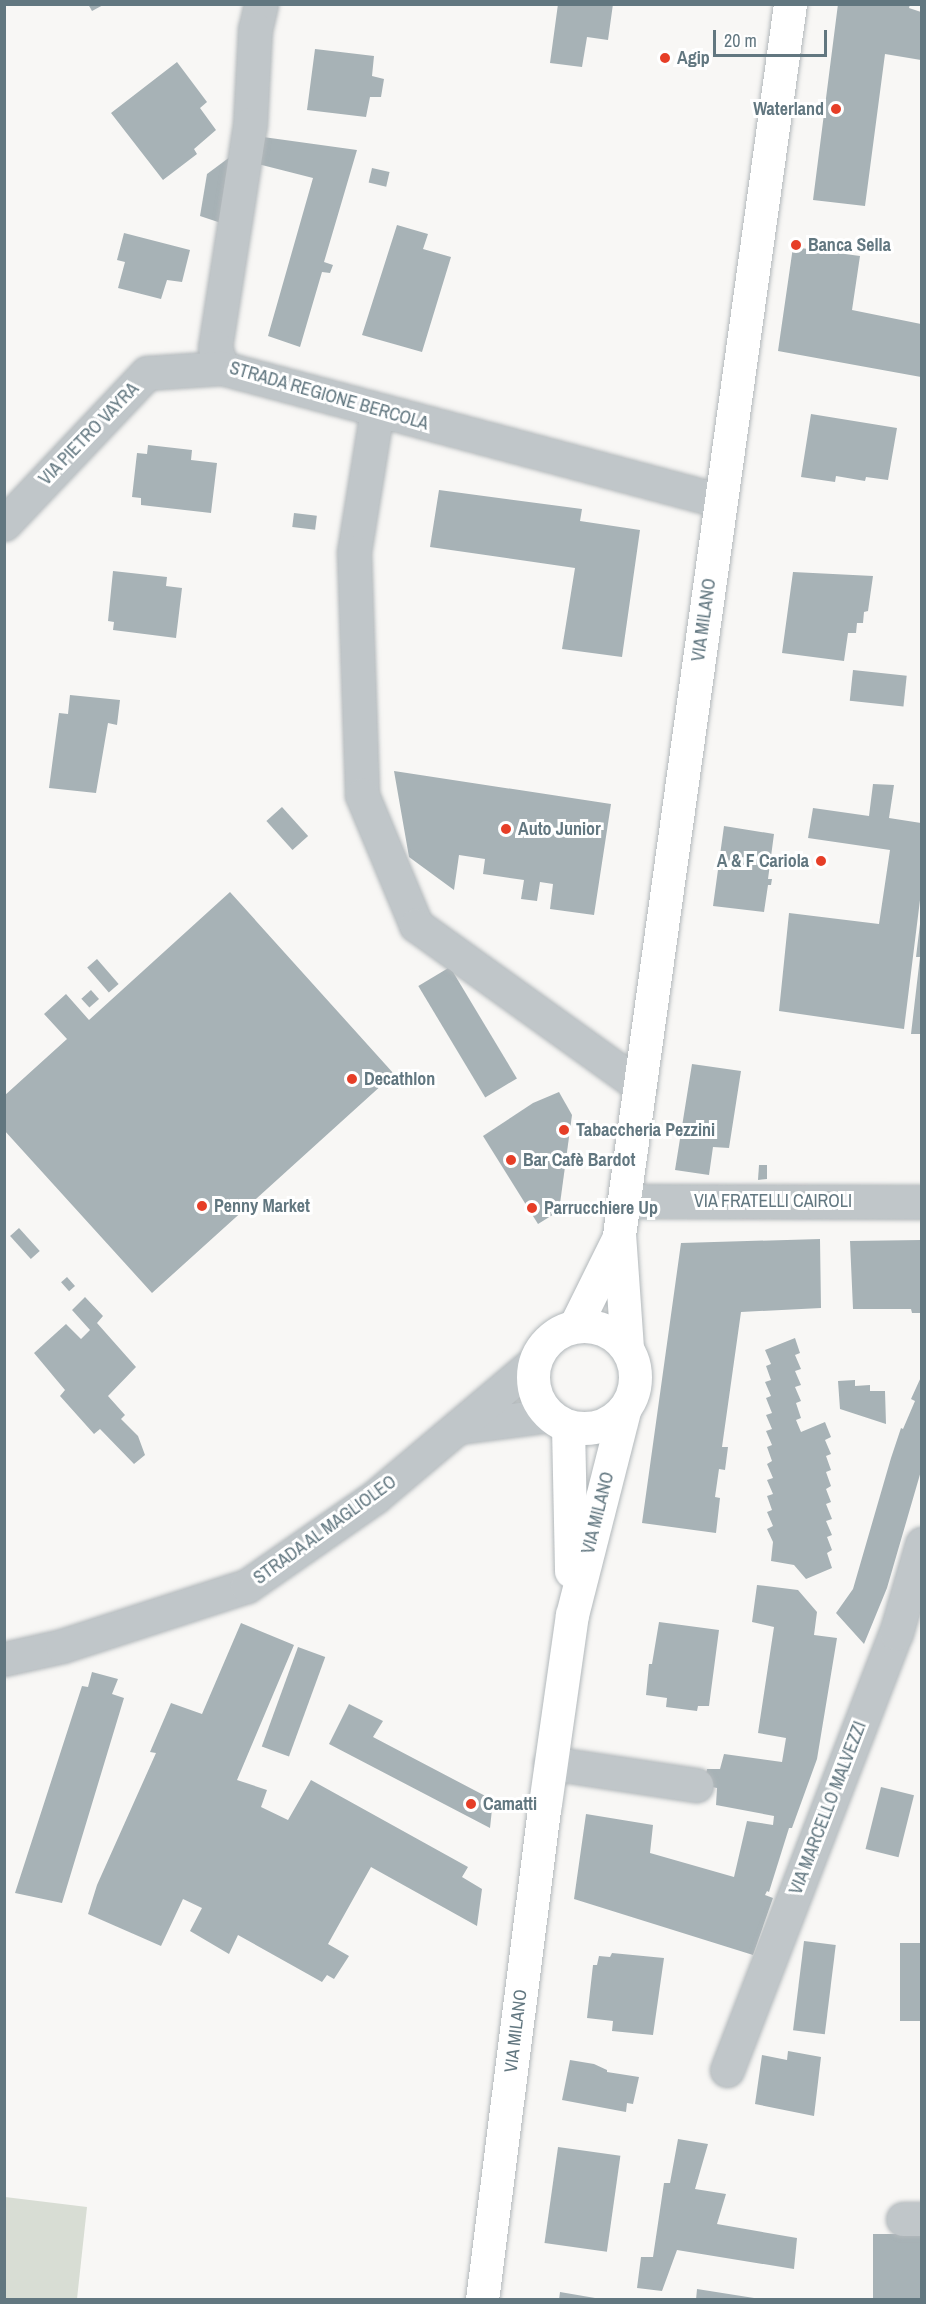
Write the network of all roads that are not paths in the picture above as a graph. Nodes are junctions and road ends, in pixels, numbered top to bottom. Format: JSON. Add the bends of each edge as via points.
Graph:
{"nodes":[{"id":1,"x":261,"y":4,"type":"edge"},
{"id":2,"x":790,"y":4,"type":"edge"},
{"id":3,"x":222,"y":368,"type":"junction"},
{"id":4,"x":377,"y":410,"type":"junction"},
{"id":5,"x":721,"y":501,"type":"junction"},
{"id":6,"x":4,"y":524,"type":"edge"},
{"id":7,"x":640,"y":1086,"type":"junction"},
{"id":8,"x":625,"y":1201,"type":"junction"},
{"id":9,"x":921,"y":1202,"type":"edge"},
{"id":10,"x":620,"y":1236,"type":"junction"},
{"id":11,"x":575,"y":1326,"type":"junction"},
{"id":12,"x":627,"y":1348,"type":"junction"},
{"id":13,"x":535,"y":1362,"type":"junction"},
{"id":14,"x":624,"y":1410,"type":"junction"},
{"id":15,"x":559,"y":1421,"type":"junction"},
{"id":16,"x":459,"y":1427,"type":"junction"},
{"id":17,"x":921,"y":1544,"type":"edge"},
{"id":18,"x":572,"y":1615,"type":"junction"},
{"id":19,"x":4,"y":1659,"type":"edge"},
{"id":20,"x":550,"y":1763,"type":"junction"},
{"id":21,"x":696,"y":1785,"type":"dead end"},
{"id":22,"x":727,"y":2070,"type":"dead end"},
{"id":23,"x":482,"y":2300,"type":"edge"}],
"edges":[{"from":1,"to":3,"type":"street","name":"STRADA REGIONE BERCOLA","via":[[255,29],[250,124],[215,347]]},
{"from":2,"to":5,"type":"main road","name":"VIA MILANO"},
{"from":3,"to":4,"type":"street","name":"STRADA REGIONE BERCOLA"},
{"from":3,"to":6,"type":"street","name":"VIA PIETRO VAYRA","via":[[147,373]]},
{"from":4,"to":5,"type":"street","name":"STRADA REGIONE BERCOLA"},
{"from":4,"to":7,"type":"street","via":[[354,552],[362,795],[416,925]]},
{"from":5,"to":7,"type":"main road","name":"VIA MILANO"},
{"from":7,"to":8,"type":"main road","name":"VIA MILANO"},
{"from":8,"to":9,"type":"street","name":"VIA FRATELLI CAIROLI"},
{"from":8,"to":10,"type":"main road","name":"VIA MILANO"},
{"from":10,"to":11,"type":"main road","name":"VIA MILANO"},
{"from":10,"to":12,"type":"main road","name":"VIA MILANO"},
{"from":11,"to":12,"type":"main road","via":[[604,1329]]},
{"from":11,"to":13,"type":"main road","via":[[549,1340]]},
{"from":12,"to":14,"type":"main road","via":[[634,1363],[635,1380]]},
{"from":13,"to":15,"type":"main road","via":[[534,1391]]},
{"from":13,"to":16,"type":"street","name":"STRADA AL MAGLIOLEO"},
{"from":14,"to":15,"type":"main road","via":[[599,1427],[584,1429]]},
{"from":14,"to":18,"type":"main road","name":"VIA MILANO"},
{"from":15,"to":16,"type":"street"},
{"from":15,"to":18,"type":"main road","name":"VIA MILANO"},
{"from":16,"to":19,"type":"street","name":"STRADA AL MAGLIOLEO","via":[[375,1497],[247,1586],[62,1646]]},
{"from":17,"to":22,"type":"street","name":"VIA MARCELLO MALVEZZI","via":[[896,1632]]},
{"from":18,"to":20,"type":"main road","name":"VIA MILANO"},
{"from":20,"to":21,"type":"street"},
{"from":20,"to":23,"type":"main road","name":"VIA MILANO"}]}
